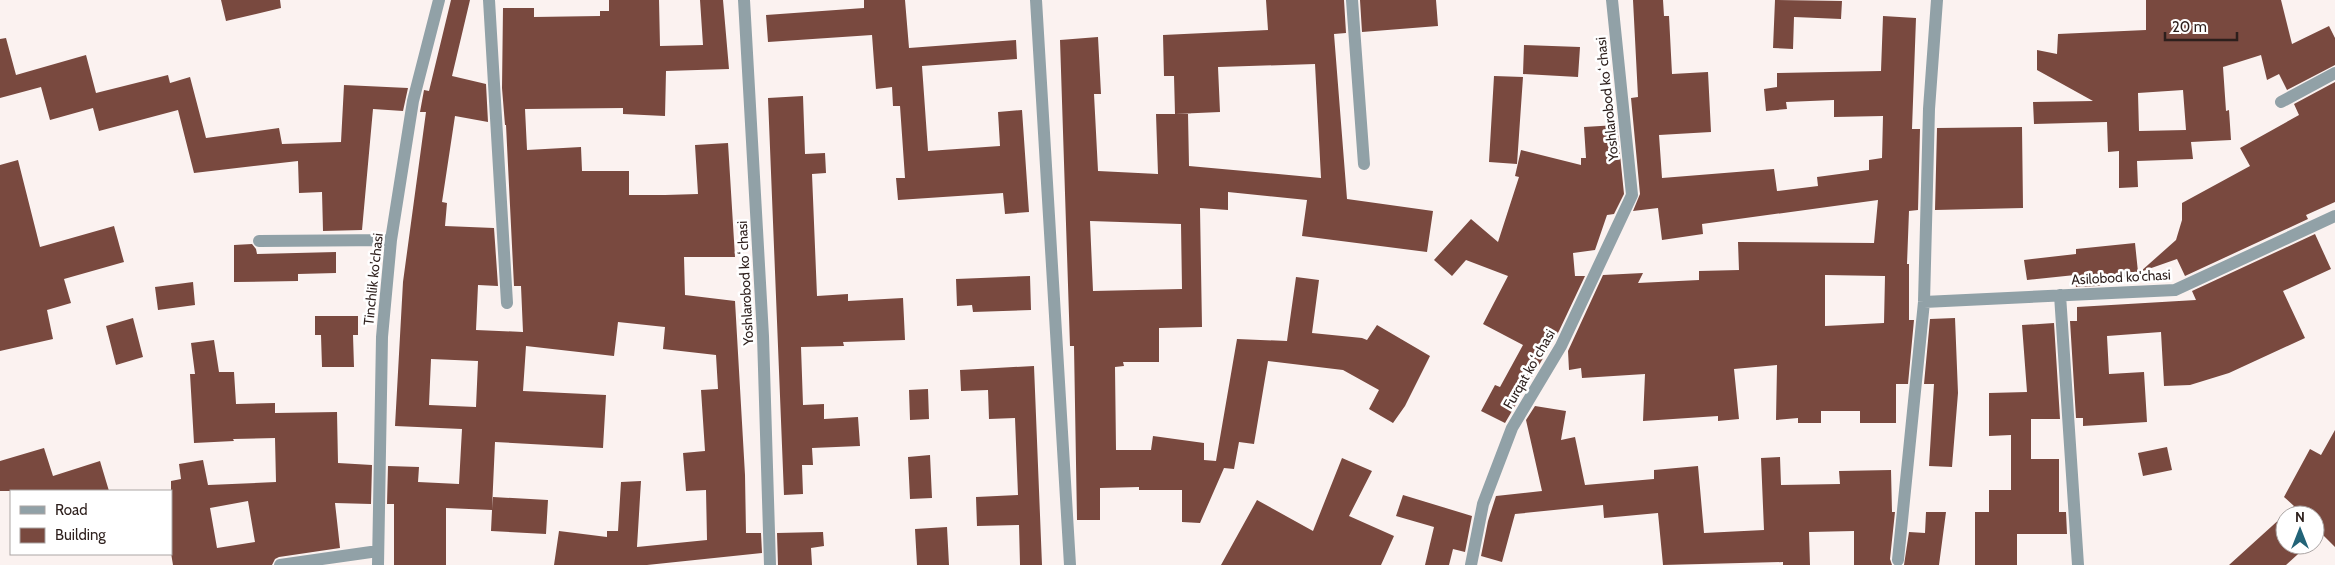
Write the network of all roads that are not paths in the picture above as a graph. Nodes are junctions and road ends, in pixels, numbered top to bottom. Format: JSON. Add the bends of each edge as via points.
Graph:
{"nodes":[{"id":1,"x":439,"y":0,"type":"edge"},
{"id":2,"x":489,"y":0,"type":"edge"},
{"id":3,"x":744,"y":0,"type":"edge"},
{"id":4,"x":1036,"y":0,"type":"edge"},
{"id":5,"x":1352,"y":0,"type":"edge"},
{"id":6,"x":1612,"y":0,"type":"edge"},
{"id":7,"x":1937,"y":0,"type":"edge"},
{"id":8,"x":2335,"y":73,"type":"edge"},
{"id":9,"x":2281,"y":102,"type":"dead end"},
{"id":10,"x":1364,"y":164,"type":"dead end"},
{"id":11,"x":1632,"y":195,"type":"joint"},
{"id":12,"x":2335,"y":216,"type":"edge"},
{"id":13,"x":391,"y":240,"type":"junction"},
{"id":14,"x":259,"y":241,"type":"dead end"},
{"id":15,"x":2060,"y":295,"type":"junction"},
{"id":16,"x":1924,"y":302,"type":"junction"},
{"id":17,"x":507,"y":303,"type":"dead end"},
{"id":18,"x":378,"y":551,"type":"junction"},
{"id":19,"x":1898,"y":560,"type":"dead end"},
{"id":20,"x":280,"y":565,"type":"edge"},
{"id":21,"x":378,"y":565,"type":"edge"},
{"id":22,"x":770,"y":565,"type":"edge"},
{"id":23,"x":1070,"y":565,"type":"edge"},
{"id":24,"x":1471,"y":565,"type":"edge"},
{"id":25,"x":2078,"y":565,"type":"edge"}],
"edges":[{"from":1,"to":13,"type":"street","name":"Tinchlik ko'chasi","via":[[413,101]]},
{"from":2,"to":17,"type":"street"},
{"from":3,"to":22,"type":"street","name":"Yoshlarobod koʻchasi","via":[[764,336]]},
{"from":4,"to":23,"type":"street"},
{"from":5,"to":10,"type":"street"},
{"from":6,"to":11,"type":"street","name":"Yoshlarobod koʻchasi"},
{"from":7,"to":16,"type":"street","via":[[1929,109]]},
{"from":8,"to":9,"type":"street"},
{"from":11,"to":24,"type":"street","name":"Furqat koʻchasi","via":[[1561,346],[1512,428],[1483,504]]},
{"from":12,"to":15,"type":"street","name":"Asilobod ko'chasi","via":[[2175,290]]},
{"from":13,"to":14,"type":"street"},
{"from":13,"to":18,"type":"street","name":"Tinchlik ko'chasi","via":[[382,337]]},
{"from":15,"to":16,"type":"street","name":"Asilobod ko'chasi"},
{"from":15,"to":25,"type":"street"},
{"from":16,"to":19,"type":"street"},
{"from":18,"to":20,"type":"street"},
{"from":18,"to":21,"type":"street","name":"Tinchlik ko'chasi"}]}
